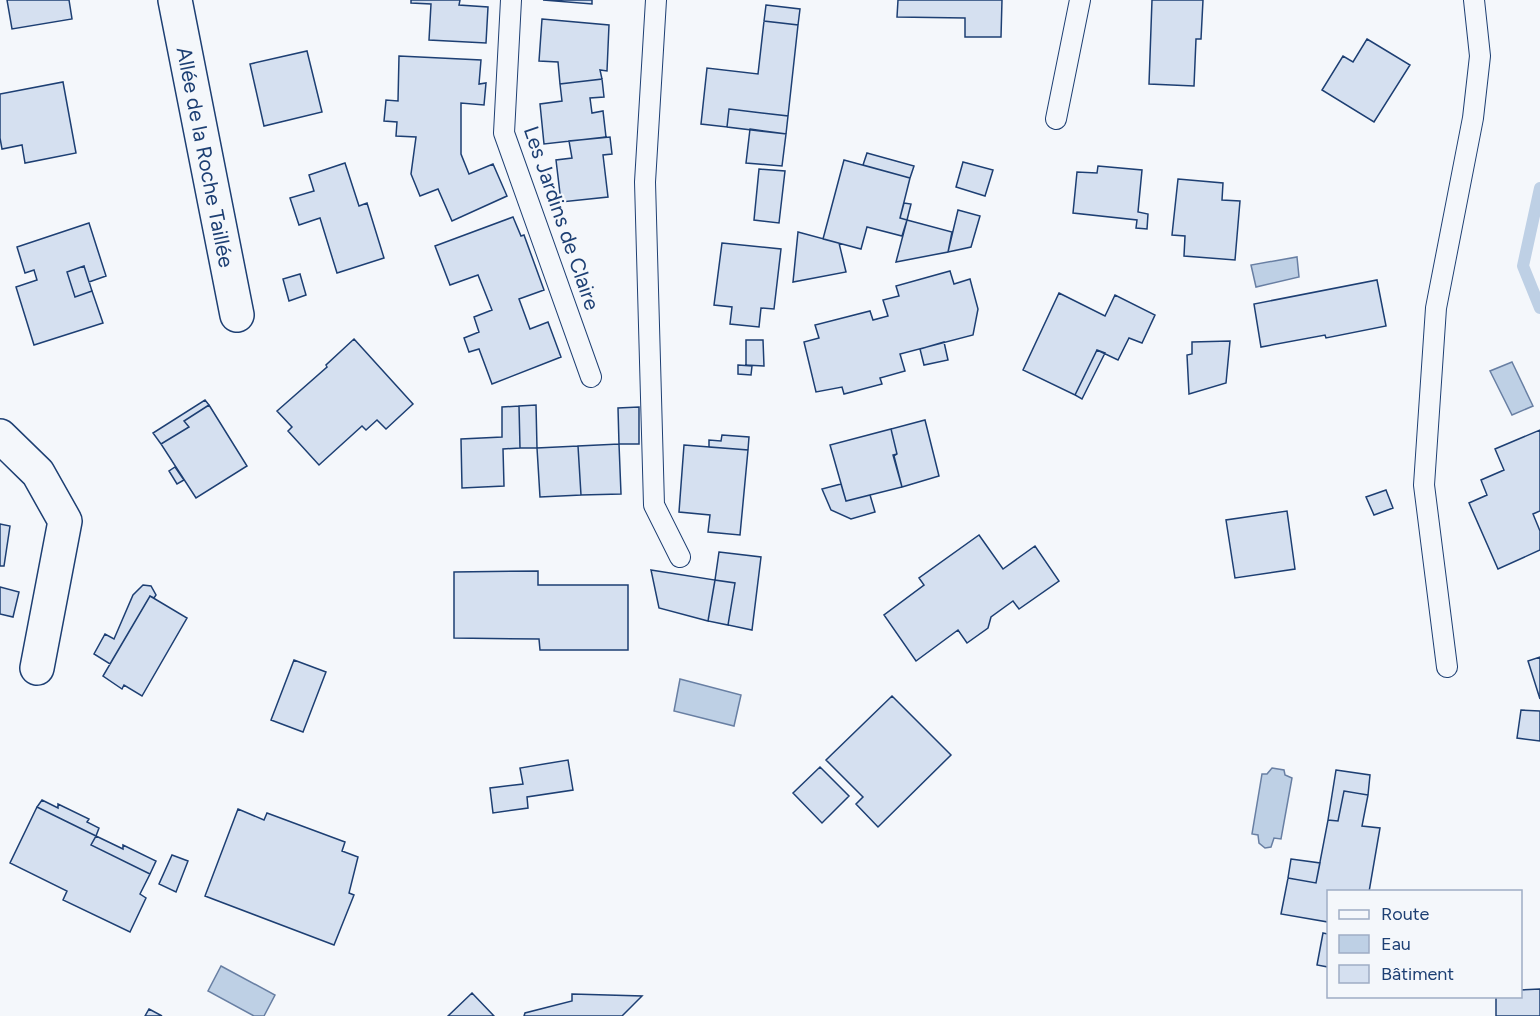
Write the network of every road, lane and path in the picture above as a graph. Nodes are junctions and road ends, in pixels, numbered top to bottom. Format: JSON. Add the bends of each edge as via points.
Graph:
{"nodes":[{"id":1,"x":175,"y":0,"type":"edge"},
{"id":2,"x":511,"y":0,"type":"edge"},
{"id":3,"x":656,"y":0,"type":"edge"},
{"id":4,"x":1080,"y":0,"type":"edge"},
{"id":5,"x":1474,"y":0,"type":"edge"},
{"id":6,"x":1056,"y":119,"type":"dead end"},
{"id":7,"x":237,"y":315,"type":"dead end"},
{"id":8,"x":591,"y":377,"type":"dead end"},
{"id":9,"x":0,"y":436,"type":"edge"},
{"id":10,"x":680,"y":557,"type":"dead end"},
{"id":11,"x":1447,"y":667,"type":"dead end"},
{"id":12,"x":37,"y":668,"type":"dead end"}],
"edges":[{"from":1,"to":7,"type":"street","name":"Allée de la Roche Taillée"},
{"from":2,"to":8,"type":"lane","name":"Les Jardins de Claire","via":[[504,133]]},
{"from":3,"to":10,"type":"lane","via":[[645,182],[654,505]]},
{"from":4,"to":6,"type":"lane"},
{"from":5,"to":11,"type":"lane","via":[[1480,56],[1473,118],[1436,308],[1424,484]]},
{"from":9,"to":12,"type":"street","via":[[38,472],[65,521]]}]}
